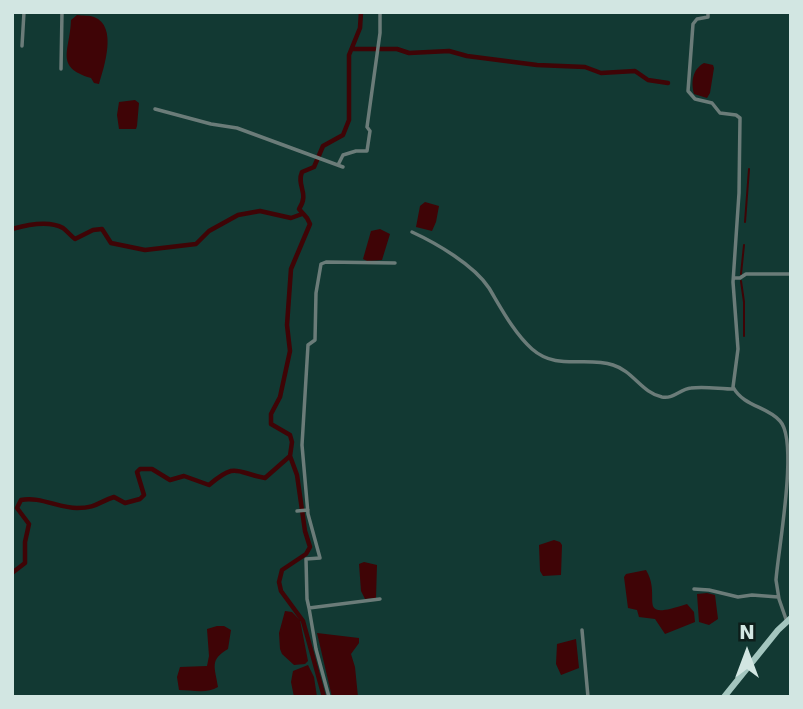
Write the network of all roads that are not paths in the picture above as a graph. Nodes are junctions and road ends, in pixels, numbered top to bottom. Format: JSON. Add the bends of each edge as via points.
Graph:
{"nodes":[{"id":1,"x":24,"y":12,"type":"edge"},
{"id":2,"x":62,"y":12,"type":"edge"},
{"id":3,"x":380,"y":12,"type":"edge"},
{"id":4,"x":708,"y":12,"type":"edge"},
{"id":5,"x":22,"y":46,"type":"dead end"},
{"id":6,"x":61,"y":69,"type":"dead end"},
{"id":7,"x":155,"y":109,"type":"dead end"},
{"id":8,"x":412,"y":232,"type":"dead end"},
{"id":9,"x":396,"y":263,"type":"dead end"},
{"id":10,"x":791,"y":274,"type":"edge"},
{"id":11,"x":734,"y":278,"type":"junction"},
{"id":12,"x":734,"y":389,"type":"junction"},
{"id":13,"x":308,"y":510,"type":"junction"},
{"id":14,"x":297,"y":511,"type":"dead end"},
{"id":15,"x":694,"y":589,"type":"dead end"},
{"id":16,"x":778,"y":597,"type":"junction"},
{"id":17,"x":380,"y":599,"type":"dead end"},
{"id":18,"x":309,"y":608,"type":"junction"},
{"id":19,"x":789,"y":620,"type":"edge"},
{"id":20,"x":582,"y":630,"type":"dead end"},
{"id":21,"x":329,"y":697,"type":"edge"},
{"id":22,"x":588,"y":697,"type":"edge"},
{"id":23,"x":724,"y":697,"type":"edge"}],
"edges":[{"from":1,"to":5,"type":"street"},
{"from":2,"to":6,"type":"street"},
{"from":3,"to":7,"type":"street","via":[[367,151],[343,155],[340,166],[242,129]]},
{"from":4,"to":11,"type":"street","via":[[708,17],[693,24],[688,91],[695,99],[712,103],[720,113],[740,118]]},
{"from":8,"to":12,"type":"street","via":[[437,244],[473,272],[525,342],[545,357],[615,365],[659,396],[673,396],[688,388]]},
{"from":9,"to":13,"type":"street","via":[[321,264],[301,434]]},
{"from":10,"to":11,"type":"street"},
{"from":11,"to":12,"type":"street","via":[[738,349]]},
{"from":12,"to":16,"type":"street","via":[[780,421],[785,433],[789,464]]},
{"from":13,"to":14,"type":"street"},
{"from":13,"to":18,"type":"street","via":[[320,558],[306,559]]},
{"from":15,"to":16,"type":"street","via":[[738,597]]},
{"from":16,"to":19,"type":"street"},
{"from":17,"to":18,"type":"street"},
{"from":18,"to":21,"type":"street"},
{"from":19,"to":23,"type":"main road"},
{"from":20,"to":22,"type":"street"}]}
